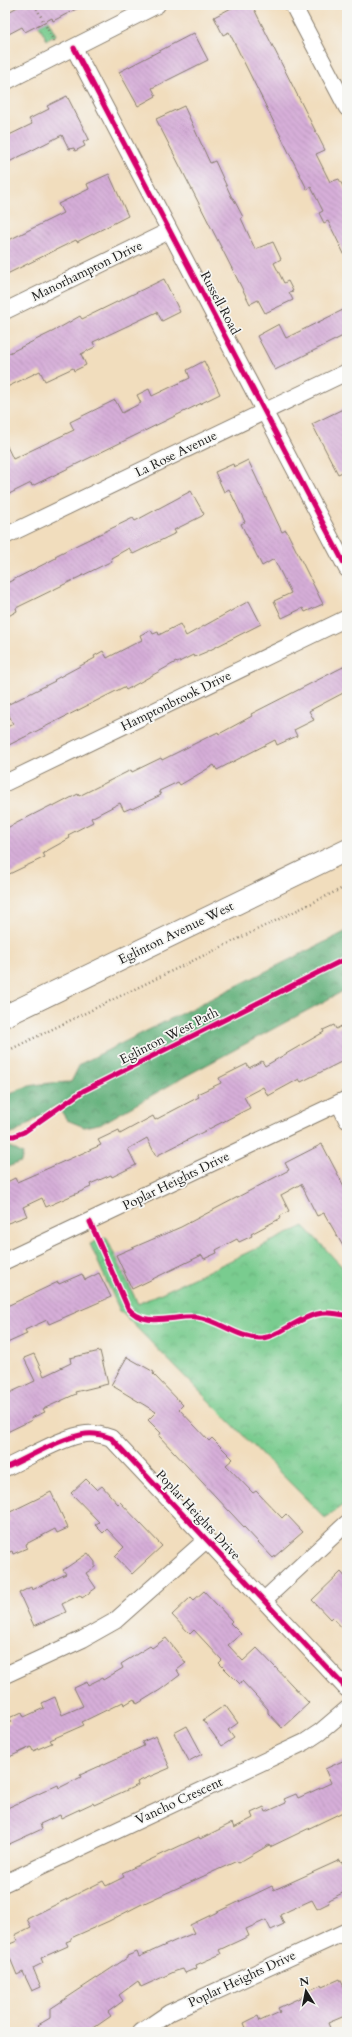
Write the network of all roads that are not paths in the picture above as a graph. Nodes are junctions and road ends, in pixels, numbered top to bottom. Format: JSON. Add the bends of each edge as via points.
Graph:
{"nodes":[{"id":1,"x":157,"y":5,"type":"edge"},
{"id":2,"x":293,"y":5,"type":"edge"},
{"id":3,"x":74,"y":48,"type":"junction"},
{"id":4,"x":5,"y":82,"type":"edge"},
{"id":5,"x":347,"y":108,"type":"edge"},
{"id":6,"x":169,"y":231,"type":"junction"},
{"id":7,"x":5,"y":311,"type":"edge"},
{"id":8,"x":347,"y":372,"type":"edge"},
{"id":9,"x":265,"y":412,"type":"junction"},
{"id":10,"x":5,"y":536,"type":"edge"},
{"id":11,"x":347,"y":569,"type":"edge"},
{"id":12,"x":347,"y":618,"type":"edge"},
{"id":13,"x":5,"y":783,"type":"edge"},
{"id":14,"x":347,"y":850,"type":"edge"},
{"id":15,"x":5,"y":1016,"type":"edge"},
{"id":16,"x":343,"y":1101,"type":"edge"},
{"id":17,"x":347,"y":1120,"type":"edge"},
{"id":18,"x":5,"y":1261,"type":"edge"},
{"id":19,"x":5,"y":1468,"type":"edge"},
{"id":20,"x":347,"y":1523,"type":"edge"},
{"id":21,"x":206,"y":1540,"type":"junction"},
{"id":22,"x":264,"y":1600,"type":"junction"},
{"id":23,"x":5,"y":1675,"type":"edge"},
{"id":24,"x":347,"y":1689,"type":"edge"},
{"id":25,"x":347,"y":1709,"type":"edge"},
{"id":26,"x":5,"y":1883,"type":"edge"},
{"id":27,"x":347,"y":1931,"type":"edge"},
{"id":28,"x":141,"y":2032,"type":"edge"}],
"edges":[{"from":1,"to":3,"type":"street"},
{"from":2,"to":5,"type":"street"},
{"from":3,"to":4,"type":"street"},
{"from":3,"to":6,"type":"street","name":"Russell Road"},
{"from":6,"to":7,"type":"street","name":"Manorhampton Drive"},
{"from":6,"to":9,"type":"street","name":"Russell Road"},
{"from":8,"to":9,"type":"street","name":"La Rose Avenue"},
{"from":9,"to":10,"type":"street","name":"La Rose Avenue"},
{"from":9,"to":11,"type":"street","name":"Russell Road"},
{"from":12,"to":13,"type":"street","name":"Hamptonbrook Drive"},
{"from":14,"to":15,"type":"main road","name":"Eglinton Avenue West"},
{"from":16,"to":17,"type":"street"},
{"from":16,"to":18,"type":"street","name":"Poplar Heights Drive"},
{"from":19,"to":21,"type":"street","name":"Poplar Heights Drive","via":[[72,1437],[99,1434],[111,1438]]},
{"from":20,"to":22,"type":"street"},
{"from":21,"to":22,"type":"street","name":"Poplar Heights Drive"},
{"from":21,"to":23,"type":"street","via":[[115,1621],[83,1639]]},
{"from":22,"to":24,"type":"street","name":"Poplar Heights Drive"},
{"from":25,"to":26,"type":"street","name":"Vancho Crescent","via":[[305,1742]]},
{"from":27,"to":28,"type":"street","name":"Poplar Heights Drive","via":[[169,2013]]}]}
